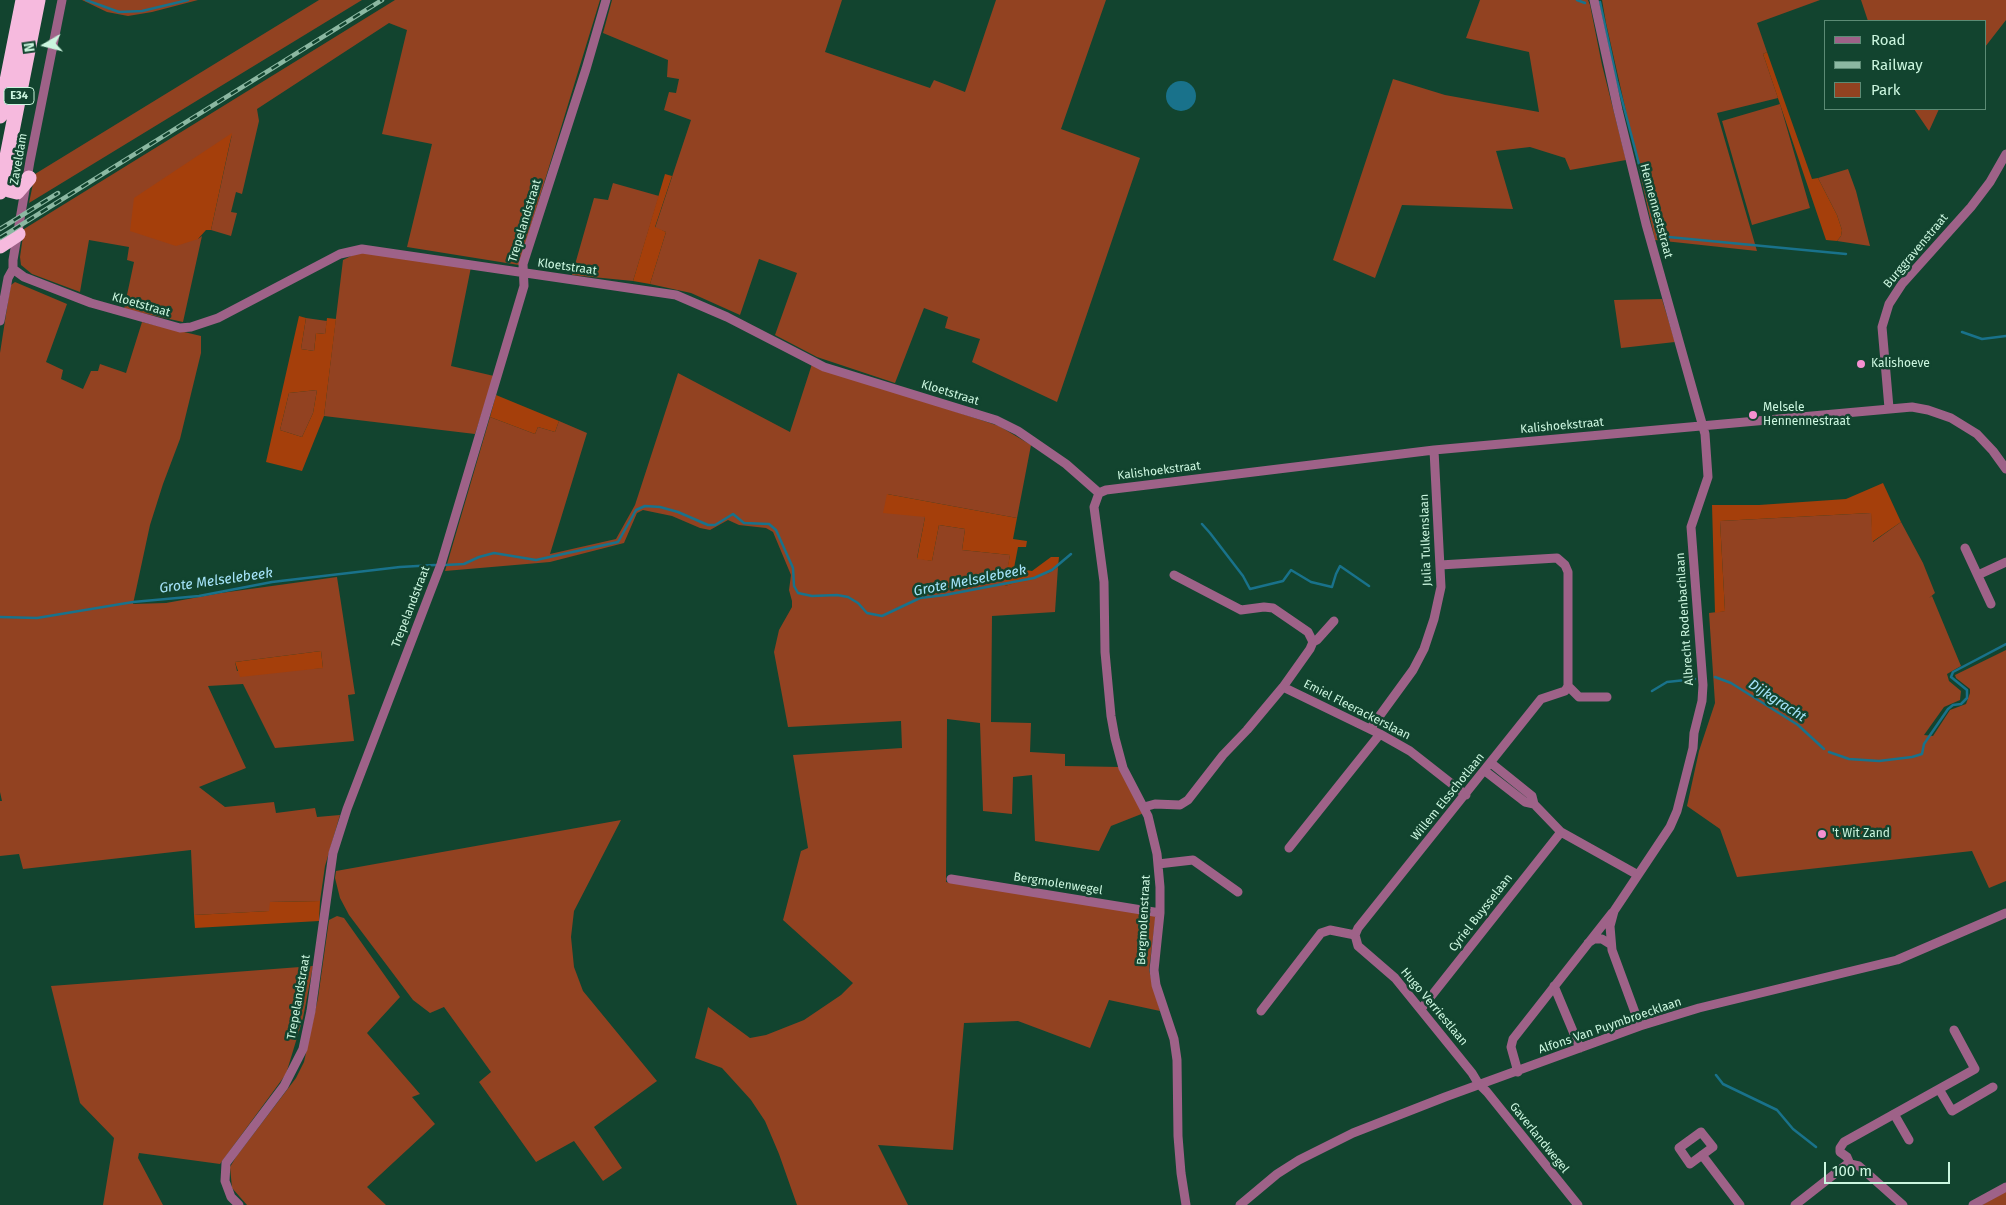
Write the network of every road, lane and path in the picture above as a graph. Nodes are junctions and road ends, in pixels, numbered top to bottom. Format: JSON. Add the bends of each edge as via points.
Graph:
{"nodes":[{"id":1,"x":23,"y":0,"type":"edge"},
{"id":2,"x":38,"y":0,"type":"edge"},
{"id":3,"x":62,"y":0,"type":"edge"},
{"id":4,"x":606,"y":0,"type":"edge"},
{"id":5,"x":1594,"y":0,"type":"edge"},
{"id":6,"x":0,"y":116,"type":"edge"},
{"id":7,"x":2006,"y":154,"type":"edge"},
{"id":8,"x":3,"y":176,"type":"junction"},
{"id":9,"x":28,"y":178,"type":"junction"},
{"id":10,"x":0,"y":192,"type":"edge"},
{"id":11,"x":18,"y":234,"type":"junction"},
{"id":12,"x":0,"y":246,"type":"edge"},
{"id":13,"x":14,"y":269,"type":"junction"},
{"id":14,"x":523,"y":272,"type":"junction"},
{"id":15,"x":0,"y":321,"type":"edge"},
{"id":16,"x":1889,"y":408,"type":"junction"},
{"id":17,"x":1703,"y":427,"type":"junction"},
{"id":18,"x":1434,"y":450,"type":"junction"},
{"id":19,"x":2006,"y":469,"type":"edge"},
{"id":20,"x":1099,"y":493,"type":"junction"},
{"id":21,"x":1965,"y":548,"type":"dead end"},
{"id":22,"x":2006,"y":562,"type":"edge"},
{"id":23,"x":1440,"y":565,"type":"junction"},
{"id":24,"x":1174,"y":574,"type":"dead end"},
{"id":25,"x":1978,"y":575,"type":"junction"},
{"id":26,"x":1991,"y":604,"type":"dead end"},
{"id":27,"x":1334,"y":621,"type":"dead end"},
{"id":28,"x":1312,"y":642,"type":"junction"},
{"id":29,"x":1568,"y":686,"type":"junction"},
{"id":30,"x":1283,"y":687,"type":"junction"},
{"id":31,"x":1607,"y":696,"type":"dead end"},
{"id":32,"x":1370,"y":729,"type":"junction"},
{"id":33,"x":1380,"y":734,"type":"junction"},
{"id":34,"x":1491,"y":763,"type":"junction"},
{"id":35,"x":1485,"y":771,"type":"junction"},
{"id":36,"x":1466,"y":795,"type":"junction"},
{"id":37,"x":1534,"y":804,"type":"junction"},
{"id":38,"x":1144,"y":807,"type":"junction"},
{"id":39,"x":1561,"y":832,"type":"junction"},
{"id":40,"x":1289,"y":848,"type":"dead end"},
{"id":41,"x":1158,"y":864,"type":"junction"},
{"id":42,"x":1638,"y":875,"type":"junction"},
{"id":43,"x":951,"y":879,"type":"dead end"},
{"id":44,"x":1238,"y":892,"type":"dead end"},
{"id":45,"x":1614,"y":910,"type":"junction"},
{"id":46,"x":1160,"y":913,"type":"junction"},
{"id":47,"x":2006,"y":913,"type":"edge"},
{"id":48,"x":1355,"y":935,"type":"junction"},
{"id":49,"x":1586,"y":943,"type":"junction"},
{"id":50,"x":1610,"y":944,"type":"junction"},
{"id":51,"x":1554,"y":986,"type":"junction"},
{"id":52,"x":1421,"y":1009,"type":"junction"},
{"id":53,"x":1261,"y":1011,"type":"dead end"},
{"id":54,"x":1640,"y":1026,"type":"junction"},
{"id":55,"x":1954,"y":1030,"type":"dead end"},
{"id":56,"x":1580,"y":1048,"type":"junction"},
{"id":57,"x":1518,"y":1072,"type":"junction"},
{"id":58,"x":1481,"y":1086,"type":"junction"},
{"id":59,"x":1993,"y":1088,"type":"dead end"},
{"id":60,"x":1940,"y":1089,"type":"junction"},
{"id":61,"x":1894,"y":1114,"type":"junction"},
{"id":62,"x":1909,"y":1140,"type":"dead end"},
{"id":63,"x":1702,"y":1155,"type":"dead end"},
{"id":64,"x":1850,"y":1164,"type":"junction"},
{"id":65,"x":2006,"y":1187,"type":"edge"},
{"id":66,"x":239,"y":1205,"type":"edge"},
{"id":67,"x":1186,"y":1205,"type":"edge"},
{"id":68,"x":1240,"y":1205,"type":"edge"},
{"id":69,"x":1578,"y":1205,"type":"edge"},
{"id":70,"x":1740,"y":1205,"type":"edge"},
{"id":71,"x":1795,"y":1205,"type":"edge"},
{"id":72,"x":1903,"y":1205,"type":"edge"},
{"id":73,"x":1973,"y":1205,"type":"edge"}],
"edges":[{"from":1,"to":6,"type":"highway","number":"E34"},
{"from":2,"to":8,"type":"highway","number":"E34"},
{"from":3,"to":9,"type":"street","name":"Zaveldam"},
{"from":4,"to":14,"type":"street","name":"Trepelandstraat"},
{"from":5,"to":17,"type":"street","name":"Hennenneststraat","via":[[1646,224]]},
{"from":7,"to":16,"type":"street","name":"Burggravenstraat","via":[[1971,207],[1902,284],[1889,304],[1882,327]]},
{"from":8,"to":9,"type":"highway","via":[[9,190],[17,192]]},
{"from":8,"to":10,"type":"highway","number":"E34"},
{"from":9,"to":11,"type":"street","name":"Zaveldam"},
{"from":11,"to":12,"type":"highway"},
{"from":11,"to":13,"type":"street","name":"Zaveldam"},
{"from":13,"to":14,"type":"street","name":"Kloetstraat","via":[[90,303],[180,328],[190,328],[218,318],[351,251],[373,250]]},
{"from":13,"to":15,"type":"street","name":"Zaveldam","via":[[8,278]]},
{"from":14,"to":20,"type":"street","name":"Kloetstraat","via":[[676,295],[699,303],[824,367],[996,420],[1018,430],[1066,464]]},
{"from":14,"to":66,"type":"street","name":"Trepelandstraat","via":[[524,286],[441,564],[334,853],[302,1049],[284,1086],[226,1163],[225,1181],[231,1197]]},
{"from":16,"to":17,"type":"street","name":"Kalishoekstraat"},
{"from":16,"to":19,"type":"street","name":"Kalishoekstraat","via":[[1928,410],[1951,418],[1977,434]]},
{"from":17,"to":18,"type":"street","name":"Kalishoekstraat"},
{"from":17,"to":42,"type":"street","name":"Albrecht Rodenbachlaan","via":[[1708,482],[1691,527],[1703,693],[1678,811]]},
{"from":18,"to":20,"type":"street","name":"Kalishoekstraat"},
{"from":18,"to":23,"type":"street","name":"Julia Tulkenslaan"},
{"from":20,"to":38,"type":"street","name":"Bergmolenstraat","via":[[1094,516],[1104,582],[1105,652],[1114,738],[1123,768]]},
{"from":21,"to":25,"type":"street"},
{"from":22,"to":25,"type":"street"},
{"from":23,"to":29,"type":"street","via":[[1557,558],[1564,564],[1568,572]]},
{"from":23,"to":32,"type":"street","name":"Julia Tulkenslaan","via":[[1441,587],[1424,649],[1414,670]]},
{"from":24,"to":28,"type":"street","via":[[1241,610],[1264,606],[1273,608],[1308,632]]},
{"from":25,"to":26,"type":"street"},
{"from":27,"to":28,"type":"street","name":"Emiel Fleerackerslaan","via":[[1318,640]]},
{"from":28,"to":30,"type":"street","name":"Emiel Fleerackerslaan"},
{"from":29,"to":31,"type":"street","via":[[1579,697]]},
{"from":29,"to":34,"type":"street","name":"Willem Elsschotlaan","via":[[1565,691],[1542,699]]},
{"from":30,"to":32,"type":"street","name":"Emiel Fleerackerslaan"},
{"from":30,"to":38,"type":"street","name":"Emiel Fleerackerslaan","via":[[1223,754],[1188,800],[1180,805]]},
{"from":32,"to":33,"type":"street","name":"Emiel Fleerackerslaan"},
{"from":33,"to":36,"type":"street","name":"Emiel Fleerackerslaan","via":[[1410,751]]},
{"from":33,"to":40,"type":"street"},
{"from":34,"to":35,"type":"street","name":"Willem Elsschotlaan"},
{"from":34,"to":37,"type":"street","via":[[1532,796]]},
{"from":35,"to":36,"type":"street","name":"Willem Elsschotlaan"},
{"from":35,"to":37,"type":"street","via":[[1525,802]]},
{"from":36,"to":48,"type":"street","name":"Willem Elsschotlaan"},
{"from":37,"to":39,"type":"street"},
{"from":38,"to":41,"type":"street","name":"Bergmolenstraat","via":[[1153,831]]},
{"from":39,"to":42,"type":"street"},
{"from":39,"to":52,"type":"street","name":"Cyriel Buysselaan"},
{"from":41,"to":44,"type":"street","via":[[1193,860]]},
{"from":41,"to":46,"type":"street","name":"Bergmolenstraat"},
{"from":42,"to":45,"type":"street","name":"Albrecht Rodenbachlaan"},
{"from":43,"to":46,"type":"street","name":"Bergmolenwegel"},
{"from":45,"to":49,"type":"street","name":"Albrecht Rodenbachlaan"},
{"from":45,"to":50,"type":"street","name":"Albrecht Rodenbachlaan"},
{"from":46,"to":67,"type":"street","name":"Bergmolenstraat","via":[[1154,970],[1177,1060],[1180,1173]]},
{"from":47,"to":54,"type":"street","name":"Alfons Van Puymbroecklaan","via":[[1897,960],[1699,1008]]},
{"from":48,"to":52,"type":"street","name":"Hugo Verriestlaan","via":[[1358,946],[1395,978]]},
{"from":48,"to":53,"type":"street","via":[[1330,930],[1320,933]]},
{"from":49,"to":50,"type":"street","via":[[1602,939]]},
{"from":49,"to":51,"type":"street","name":"Albrecht Rodenbachlaan"},
{"from":50,"to":54,"type":"street"},
{"from":51,"to":56,"type":"street"},
{"from":51,"to":57,"type":"street","name":"Albrecht Rodenbachlaan","via":[[1513,1039],[1511,1047]]},
{"from":52,"to":58,"type":"street","name":"Hugo Verriestlaan"},
{"from":54,"to":56,"type":"street","name":"Alfons Van Puymbroecklaan"},
{"from":55,"to":60,"type":"street","via":[[1975,1069]]},
{"from":56,"to":57,"type":"street","name":"Alfons Van Puymbroecklaan"},
{"from":57,"to":58,"type":"street","name":"Alfons Van Puymbroecklaan"},
{"from":58,"to":68,"type":"street","name":"Alfons Van Puymbroecklaan","via":[[1322,1147],[1277,1174]]},
{"from":58,"to":69,"type":"street","name":"Gaverlandwegel"},
{"from":59,"to":60,"type":"street","via":[[1952,1111]]},
{"from":60,"to":61,"type":"street"},
{"from":61,"to":62,"type":"street"},
{"from":61,"to":64,"type":"street","via":[[1844,1142],[1840,1152]]},
{"from":63,"to":70,"type":"street"},
{"from":64,"to":71,"type":"street"},
{"from":64,"to":72,"type":"street","via":[[1859,1166]]},
{"from":65,"to":73,"type":"street"}]}
